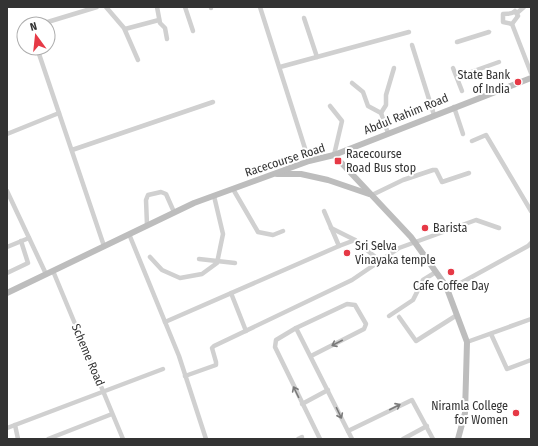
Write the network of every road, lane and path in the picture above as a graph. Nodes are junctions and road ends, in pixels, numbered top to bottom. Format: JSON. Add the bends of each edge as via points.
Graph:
{"nodes":[{"id":1,"x":97,"y":7,"type":"edge"},
{"id":2,"x":106,"y":7,"type":"edge"},
{"id":3,"x":156,"y":7,"type":"edge"},
{"id":4,"x":185,"y":7,"type":"edge"},
{"id":5,"x":524,"y":7,"type":"edge"},
{"id":6,"x":262,"y":8,"type":"edge"},
{"id":7,"x":517,"y":13,"type":"junction"},
{"id":8,"x":304,"y":18,"type":"dead end"},
{"id":9,"x":56,"y":19,"type":"edge"},
{"id":10,"x":159,"y":20,"type":"junction"},
{"id":11,"x":512,"y":24,"type":"junction"},
{"id":12,"x":125,"y":29,"type":"junction"},
{"id":13,"x":193,"y":30,"type":"dead end"},
{"id":14,"x":409,"y":32,"type":"dead end"},
{"id":15,"x":489,"y":32,"type":"dead end"},
{"id":16,"x":167,"y":39,"type":"dead end"},
{"id":17,"x":456,"y":42,"type":"dead end"},
{"id":18,"x":412,"y":44,"type":"dead end"},
{"id":19,"x":40,"y":56,"type":"edge"},
{"id":20,"x":317,"y":57,"type":"junction"},
{"id":21,"x":138,"y":60,"type":"dead end"},
{"id":22,"x":499,"y":62,"type":"dead end"},
{"id":23,"x":280,"y":67,"type":"junction"},
{"id":24,"x":394,"y":68,"type":"dead end"},
{"id":25,"x":453,"y":68,"type":"dead end"},
{"id":26,"x":531,"y":73,"type":"edge"},
{"id":27,"x":457,"y":77,"type":"junction"},
{"id":28,"x":531,"y":78,"type":"edge"},
{"id":29,"x":352,"y":83,"type":"dead end"},
{"id":30,"x":462,"y":91,"type":"dead end"},
{"id":31,"x":213,"y":102,"type":"dead end"},
{"id":32,"x":330,"y":106,"type":"dead end"},
{"id":33,"x":454,"y":107,"type":"junction"},
{"id":34,"x":59,"y":113,"type":"junction"},
{"id":35,"x":381,"y":113,"type":"junction"},
{"id":36,"x":434,"y":115,"type":"junction"},
{"id":37,"x":388,"y":133,"type":"junction"},
{"id":38,"x":7,"y":134,"type":"edge"},
{"id":39,"x":463,"y":134,"type":"dead end"},
{"id":40,"x":472,"y":142,"type":"dead end"},
{"id":41,"x":72,"y":150,"type":"junction"},
{"id":42,"x":334,"y":155,"type":"junction"},
{"id":43,"x":309,"y":161,"type":"junction"},
{"id":44,"x":468,"y":173,"type":"dead end"},
{"id":45,"x":274,"y":174,"type":"junction"},
{"id":46,"x":233,"y":189,"type":"junction"},
{"id":47,"x":7,"y":191,"type":"edge"},
{"id":48,"x":371,"y":194,"type":"junction"},
{"id":49,"x":214,"y":196,"type":"junction"},
{"id":50,"x":324,"y":211,"type":"dead end"},
{"id":51,"x":531,"y":211,"type":"edge"},
{"id":52,"x":174,"y":212,"type":"junction"},
{"id":53,"x":147,"y":225,"type":"junction"},
{"id":54,"x":331,"y":228,"type":"junction"},
{"id":55,"x":499,"y":228,"type":"dead end"},
{"id":56,"x":283,"y":231,"type":"dead end"},
{"id":57,"x":129,"y":234,"type":"junction"},
{"id":58,"x":29,"y":238,"type":"junction"},
{"id":59,"x":355,"y":240,"type":"junction"},
{"id":60,"x":21,"y":241,"type":"junction"},
{"id":61,"x":415,"y":243,"type":"junction"},
{"id":62,"x":531,"y":243,"type":"edge"},
{"id":63,"x":104,"y":246,"type":"junction"},
{"id":64,"x":338,"y":246,"type":"junction"},
{"id":65,"x":7,"y":247,"type":"edge"},
{"id":66,"x":150,"y":257,"type":"dead end"},
{"id":67,"x":199,"y":259,"type":"dead end"},
{"id":68,"x":217,"y":261,"type":"junction"},
{"id":69,"x":380,"y":261,"type":"junction"},
{"id":70,"x":235,"y":263,"type":"dead end"},
{"id":71,"x":53,"y":271,"type":"junction"},
{"id":72,"x":436,"y":272,"type":"junction"},
{"id":73,"x":7,"y":273,"type":"edge"},
{"id":74,"x":46,"y":274,"type":"junction"},
{"id":75,"x":448,"y":290,"type":"junction"},
{"id":76,"x":7,"y":293,"type":"edge"},
{"id":77,"x":231,"y":293,"type":"junction"},
{"id":78,"x":457,"y":315,"type":"junction"},
{"id":79,"x":388,"y":316,"type":"dead end"},
{"id":80,"x":399,"y":317,"type":"dead end"},
{"id":81,"x":531,"y":319,"type":"edge"},
{"id":82,"x":165,"y":322,"type":"junction"},
{"id":83,"x":296,"y":328,"type":"junction"},
{"id":84,"x":246,"y":331,"type":"junction"},
{"id":85,"x":491,"y":334,"type":"junction"},
{"id":86,"x":467,"y":342,"type":"junction"},
{"id":87,"x":311,"y":356,"type":"junction"},
{"id":88,"x":531,"y":360,"type":"edge"},
{"id":89,"x":163,"y":369,"type":"dead end"},
{"id":90,"x":186,"y":376,"type":"junction"},
{"id":91,"x":328,"y":390,"type":"junction"},
{"id":92,"x":103,"y":391,"type":"junction"},
{"id":93,"x":302,"y":404,"type":"junction"},
{"id":94,"x":112,"y":414,"type":"junction"},
{"id":95,"x":16,"y":425,"type":"junction"},
{"id":96,"x":427,"y":426,"type":"junction"},
{"id":97,"x":7,"y":428,"type":"edge"},
{"id":98,"x":348,"y":431,"type":"junction"},
{"id":99,"x":18,"y":439,"type":"edge"},
{"id":100,"x":48,"y":439,"type":"edge"},
{"id":101,"x":123,"y":439,"type":"edge"},
{"id":102,"x":206,"y":439,"type":"edge"},
{"id":103,"x":320,"y":439,"type":"edge"},
{"id":104,"x":352,"y":439,"type":"edge"},
{"id":105,"x":403,"y":439,"type":"edge"},
{"id":106,"x":433,"y":439,"type":"edge"},
{"id":107,"x":458,"y":439,"type":"edge"}],
"edges":[{"from":1,"to":9,"type":"street"},
{"from":2,"to":12,"type":"street"},
{"from":3,"to":10,"type":"street"},
{"from":4,"to":13,"type":"street"},
{"from":5,"to":7,"type":"street"},
{"from":6,"to":23,"type":"street"},
{"from":7,"to":11,"type":"street","via":[[518,16]]},
{"from":7,"to":11,"type":"street","via":[[515,11],[503,14],[503,22]]},
{"from":8,"to":20,"type":"street"},
{"from":10,"to":12,"type":"street"},
{"from":10,"to":16,"type":"street","via":[[165,28]]},
{"from":11,"to":26,"type":"street"},
{"from":12,"to":21,"type":"street"},
{"from":14,"to":20,"type":"street"},
{"from":15,"to":17,"type":"street"},
{"from":18,"to":36,"type":"street"},
{"from":19,"to":34,"type":"street"},
{"from":20,"to":23,"type":"street"},
{"from":22,"to":27,"type":"street"},
{"from":23,"to":43,"type":"street"},
{"from":24,"to":35,"type":"street","via":[[386,95],[386,105]]},
{"from":25,"to":27,"type":"street"},
{"from":27,"to":30,"type":"street"},
{"from":28,"to":33,"type":"street","name":"Abdul Rahim Road"},
{"from":29,"to":35,"type":"street","via":[[363,92],[368,106]]},
{"from":31,"to":41,"type":"street"},
{"from":32,"to":42,"type":"street","via":[[342,121]]},
{"from":33,"to":36,"type":"street","name":"Abdul Rahim Road"},
{"from":33,"to":39,"type":"street"},
{"from":34,"to":38,"type":"street"},
{"from":34,"to":41,"type":"street"},
{"from":35,"to":37,"type":"street"},
{"from":36,"to":37,"type":"street","name":"Abdul Rahim Road"},
{"from":37,"to":42,"type":"street","name":"Abdul Rahim Road"},
{"from":40,"to":51,"type":"street","via":[[486,135]]},
{"from":41,"to":63,"type":"street"},
{"from":42,"to":43,"type":"street","name":"Racecourse Road"},
{"from":42,"to":48,"type":"street","name":"Racecourse Road"},
{"from":43,"to":45,"type":"street","name":"Racecourse Road"},
{"from":44,"to":48,"type":"street","via":[[442,182],[436,170],[433,170]]},
{"from":45,"to":46,"type":"street","name":"Racecourse Road"},
{"from":45,"to":48,"type":"street","via":[[300,174]]},
{"from":46,"to":49,"type":"street","name":"Racecourse Road"},
{"from":46,"to":56,"type":"street","via":[[258,232],[273,235]]},
{"from":47,"to":58,"type":"street"},
{"from":48,"to":61,"type":"street","name":"Racecourse Road"},
{"from":49,"to":52,"type":"street","name":"Racecourse Road"},
{"from":49,"to":68,"type":"street","via":[[224,234]]},
{"from":50,"to":54,"type":"street"},
{"from":52,"to":53,"type":"street","name":"Racecourse Road"},
{"from":52,"to":53,"type":"street","via":[[166,194],[161,192],[148,195]]},
{"from":53,"to":57,"type":"street","name":"Racecourse Road"},
{"from":54,"to":59,"type":"street"},
{"from":54,"to":64,"type":"street"},
{"from":55,"to":61,"type":"street","via":[[476,220]]},
{"from":57,"to":63,"type":"street","name":"Racecourse Road"},
{"from":57,"to":82,"type":"street"},
{"from":58,"to":60,"type":"street"},
{"from":58,"to":74,"type":"street"},
{"from":59,"to":64,"type":"street"},
{"from":59,"to":69,"type":"street"},
{"from":60,"to":65,"type":"street"},
{"from":60,"to":73,"type":"street","via":[[28,263]]},
{"from":61,"to":69,"type":"street","via":[[399,248]]},
{"from":61,"to":72,"type":"street","name":"Racecourse Road"},
{"from":62,"to":75,"type":"street"},
{"from":63,"to":71,"type":"street","name":"Racecourse Road"},
{"from":64,"to":77,"type":"street"},
{"from":66,"to":68,"type":"street","via":[[162,270],[180,278],[202,274]]},
{"from":67,"to":68,"type":"street"},
{"from":68,"to":70,"type":"street"},
{"from":69,"to":84,"type":"street","via":[[352,280]]},
{"from":71,"to":74,"type":"street","name":"Racecourse Road"},
{"from":71,"to":92,"type":"street","name":"Scheme Road"},
{"from":72,"to":75,"type":"street","name":"Racecourse Road"},
{"from":72,"to":79,"type":"street","via":[[423,280],[413,300]]},
{"from":74,"to":76,"type":"street","name":"Racecourse Road"},
{"from":75,"to":78,"type":"street","name":"Racecourse Road"},
{"from":77,"to":82,"type":"street"},
{"from":77,"to":84,"type":"street"},
{"from":78,"to":80,"type":"street","via":[[416,341]]},
{"from":78,"to":86,"type":"street","name":"Racecourse Road"},
{"from":81,"to":85,"type":"street"},
{"from":82,"to":90,"type":"street"},
{"from":83,"to":87,"type":"street"},
{"from":83,"to":87,"type":"street","one_way":true,"via":[[347,304],[355,305],[366,324],[364,329]]},
{"from":93,"to":83,"type":"street","one_way":true,"via":[[275,347],[276,340]]},
{"from":84,"to":90,"type":"street","via":[[212,348],[216,365]]},
{"from":85,"to":86,"type":"street"},
{"from":85,"to":88,"type":"street","via":[[507,369]]},
{"from":86,"to":107,"type":"street","name":"Racecourse Road","via":[[465,413]]},
{"from":87,"to":91,"type":"street"},
{"from":89,"to":92,"type":"street"},
{"from":90,"to":102,"type":"street"},
{"from":91,"to":93,"type":"street"},
{"from":91,"to":98,"type":"street","one_way":true},
{"from":92,"to":94,"type":"street","name":"Scheme Road"},
{"from":92,"to":95,"type":"street"},
{"from":93,"to":103,"type":"street"},
{"from":94,"to":100,"type":"street"},
{"from":94,"to":101,"type":"street","name":"Scheme Road"},
{"from":95,"to":97,"type":"street"},
{"from":95,"to":99,"type":"street"},
{"from":98,"to":96,"type":"street","one_way":true,"via":[[412,400]]},
{"from":96,"to":105,"type":"street"},
{"from":96,"to":106,"type":"street"},
{"from":98,"to":104,"type":"street"}]}
